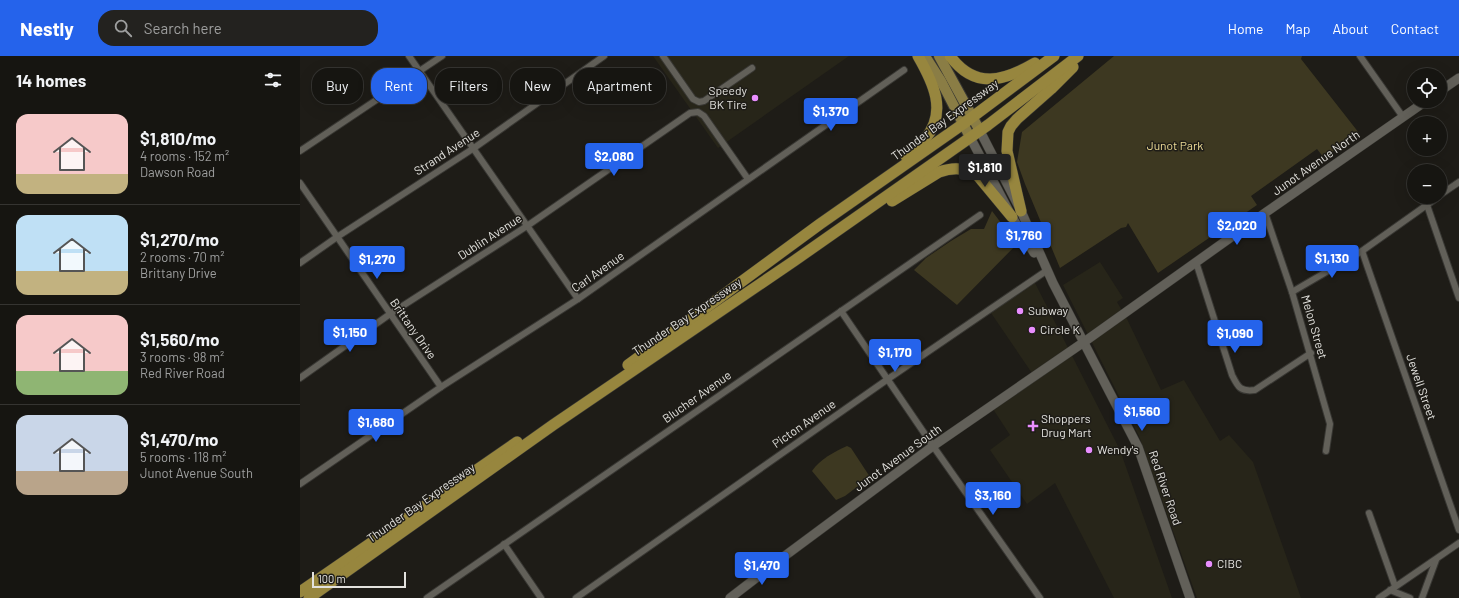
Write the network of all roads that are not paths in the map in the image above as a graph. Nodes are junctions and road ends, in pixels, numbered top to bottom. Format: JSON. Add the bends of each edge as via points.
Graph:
{"nodes":[{"id":1,"x":409,"y":56,"type":"edge"},
{"id":2,"x":442,"y":56,"type":"edge"},
{"id":3,"x":604,"y":56,"type":"edge"},
{"id":4,"x":663,"y":56,"type":"edge"},
{"id":5,"x":918,"y":56,"type":"edge"},
{"id":6,"x":925,"y":56,"type":"edge"},
{"id":7,"x":939,"y":56,"type":"edge"},
{"id":8,"x":950,"y":56,"type":"edge"},
{"id":9,"x":1046,"y":56,"type":"edge"},
{"id":10,"x":1054,"y":56,"type":"edge"},
{"id":11,"x":1078,"y":56,"type":"edge"},
{"id":12,"x":1083,"y":56,"type":"edge"},
{"id":13,"x":1360,"y":56,"type":"edge"},
{"id":14,"x":417,"y":68,"type":"edge"},
{"id":15,"x":426,"y":68,"type":"edge"},
{"id":16,"x":752,"y":68,"type":"dead end"},
{"id":17,"x":904,"y":70,"type":"dead end"},
{"id":18,"x":1459,"y":78,"type":"edge"},
{"id":19,"x":427,"y":82,"type":"edge"},
{"id":20,"x":1447,"y":86,"type":"edge"},
{"id":21,"x":371,"y":104,"type":"edge"},
{"id":22,"x":1416,"y":108,"type":"edge"},
{"id":23,"x":972,"y":117,"type":"junction"},
{"id":24,"x":1403,"y":117,"type":"junction"},
{"id":25,"x":963,"y":124,"type":"junction"},
{"id":26,"x":975,"y":134,"type":"junction"},
{"id":27,"x":474,"y":148,"type":"junction"},
{"id":28,"x":300,"y":151,"type":"edge"},
{"id":29,"x":748,"y":179,"type":"junction"},
{"id":30,"x":1459,"y":182,"type":"edge"},
{"id":31,"x":300,"y":183,"type":"edge"},
{"id":32,"x":1447,"y":190,"type":"edge"},
{"id":33,"x":1427,"y":205,"type":"joint"},
{"id":34,"x":844,"y":208,"type":"junction"},
{"id":35,"x":1265,"y":213,"type":"junction"},
{"id":36,"x":1016,"y":214,"type":"junction"},
{"id":37,"x":980,"y":215,"type":"dead end"},
{"id":38,"x":847,"y":224,"type":"junction"},
{"id":39,"x":527,"y":226,"type":"junction"},
{"id":40,"x":336,"y":237,"type":"junction"},
{"id":41,"x":1362,"y":251,"type":"junction"},
{"id":42,"x":1196,"y":262,"type":"junction"},
{"id":43,"x":300,"y":263,"type":"edge"},
{"id":44,"x":1046,"y":271,"type":"junction"},
{"id":45,"x":1053,"y":283,"type":"junction"},
{"id":46,"x":1292,"y":292,"type":"junction"},
{"id":47,"x":1459,"y":298,"type":"edge"},
{"id":48,"x":578,"y":299,"type":"junction"},
{"id":49,"x":841,"y":310,"type":"junction"},
{"id":50,"x":390,"y":314,"type":"junction"},
{"id":51,"x":1084,"y":342,"type":"junction"},
{"id":52,"x":1310,"y":353,"type":"junction"},
{"id":53,"x":300,"y":378,"type":"edge"},
{"id":54,"x":888,"y":379,"type":"junction"},
{"id":55,"x":441,"y":388,"type":"junction"},
{"id":56,"x":933,"y":446,"type":"junction"},
{"id":57,"x":1326,"y":451,"type":"dead end"},
{"id":58,"x":300,"y":484,"type":"edge"},
{"id":59,"x":1370,"y":512,"type":"dead end"},
{"id":60,"x":1459,"y":530,"type":"edge"},
{"id":61,"x":1459,"y":543,"type":"edge"},
{"id":62,"x":504,"y":544,"type":"junction"},
{"id":63,"x":1436,"y":560,"type":"junction"},
{"id":64,"x":1393,"y":588,"type":"junction"},
{"id":65,"x":300,"y":592,"type":"edge"},
{"id":66,"x":309,"y":598,"type":"edge"},
{"id":67,"x":426,"y":598,"type":"edge"},
{"id":68,"x":541,"y":598,"type":"edge"},
{"id":69,"x":576,"y":598,"type":"edge"},
{"id":70,"x":730,"y":598,"type":"edge"},
{"id":71,"x":1040,"y":598,"type":"edge"},
{"id":72,"x":1190,"y":598,"type":"edge"},
{"id":73,"x":1379,"y":598,"type":"edge"},
{"id":74,"x":1410,"y":598,"type":"edge"},
{"id":75,"x":1422,"y":598,"type":"edge"}],
"edges":[{"from":1,"to":14,"type":"street"},
{"from":2,"to":15,"type":"street"},
{"from":3,"to":27,"type":"street","name":"Strand Avenue"},
{"from":4,"to":16,"type":"street","via":[[693,99],[699,102]]},
{"from":5,"to":34,"type":"highway","via":[[932,83],[938,104],[932,129],[925,141]]},
{"from":6,"to":25,"type":"main road"},
{"from":7,"to":23,"type":"main road"},
{"from":8,"to":9,"type":"highway","via":[[962,70],[990,79],[1008,77]]},
{"from":10,"to":23,"type":"highway","name":"Thunder Bay Expressway"},
{"from":11,"to":26,"type":"highway","name":"Thunder Bay Expressway"},
{"from":12,"to":36,"type":"highway","via":[[1017,119],[1008,132],[1006,151]]},
{"from":13,"to":24,"type":"street"},
{"from":17,"to":29,"type":"street","name":"Carl Avenue"},
{"from":18,"to":20,"type":"main road"},
{"from":19,"to":27,"type":"street"},
{"from":21,"to":28,"type":"street"},
{"from":22,"to":24,"type":"main road","name":"Junot Avenue North"},
{"from":23,"to":25,"type":"highway","name":"Thunder Bay Expressway"},
{"from":23,"to":26,"type":"main road"},
{"from":24,"to":35,"type":"main road","name":"Junot Avenue North"},
{"from":25,"to":26,"type":"main road"},
{"from":25,"to":34,"type":"highway","name":"Thunder Bay Expressway"},
{"from":26,"to":36,"type":"main road"},
{"from":26,"to":38,"type":"highway","name":"Thunder Bay Expressway"},
{"from":27,"to":39,"type":"street"},
{"from":27,"to":40,"type":"street","name":"Strand Avenue"},
{"from":29,"to":39,"type":"street","name":"Dublin Avenue","via":[[704,116],[698,112],[690,113]]},
{"from":29,"to":48,"type":"street","name":"Carl Avenue"},
{"from":30,"to":32,"type":"street"},
{"from":31,"to":40,"type":"street","name":"Brittany Drive"},
{"from":33,"to":41,"type":"street"},
{"from":33,"to":47,"type":"street"},
{"from":34,"to":65,"type":"highway","name":"Thunder Bay Expressway","via":[[624,367]]},
{"from":35,"to":42,"type":"main road","name":"Junot Avenue North"},
{"from":35,"to":46,"type":"street","name":"Melon Street"},
{"from":36,"to":38,"type":"highway","via":[[973,172],[953,168],[934,174],[884,207]]},
{"from":36,"to":44,"type":"main road"},
{"from":36,"to":45,"type":"main road"},
{"from":37,"to":49,"type":"street","name":"Blucher Avenue"},
{"from":38,"to":66,"type":"highway","name":"Thunder Bay Expressway","via":[[559,421]]},
{"from":39,"to":48,"type":"street"},
{"from":39,"to":50,"type":"street","name":"Dublin Avenue"},
{"from":40,"to":43,"type":"street","name":"Strand Avenue"},
{"from":40,"to":50,"type":"street","name":"Brittany Drive"},
{"from":41,"to":46,"type":"street"},
{"from":41,"to":60,"type":"street","name":"Jewell Street"},
{"from":42,"to":51,"type":"main road","name":"Junot Avenue North"},
{"from":42,"to":52,"type":"street","via":[[1238,387],[1246,391],[1255,390]]},
{"from":44,"to":45,"type":"main road"},
{"from":44,"to":54,"type":"street","name":"Picton Avenue"},
{"from":45,"to":51,"type":"main road","name":"Red River Road"},
{"from":46,"to":52,"type":"street","name":"Melon Street"},
{"from":48,"to":55,"type":"street","name":"Carl Avenue"},
{"from":49,"to":54,"type":"street"},
{"from":49,"to":62,"type":"street","name":"Blucher Avenue"},
{"from":50,"to":53,"type":"street","name":"Dublin Avenue"},
{"from":50,"to":55,"type":"street","name":"Brittany Drive"},
{"from":51,"to":56,"type":"main road","name":"Junot Avenue South"},
{"from":51,"to":72,"type":"main road","name":"Red River Road","via":[[1138,447]]},
{"from":52,"to":57,"type":"street","name":"Melon Street","via":[[1330,424]]},
{"from":54,"to":56,"type":"street"},
{"from":54,"to":69,"type":"street","name":"Picton Avenue"},
{"from":55,"to":58,"type":"street","name":"Carl Avenue"},
{"from":56,"to":70,"type":"main road","name":"Junot Avenue South"},
{"from":56,"to":71,"type":"street"},
{"from":59,"to":64,"type":"street"},
{"from":61,"to":63,"type":"street"},
{"from":62,"to":67,"type":"street","name":"Blucher Avenue"},
{"from":62,"to":68,"type":"street"},
{"from":63,"to":64,"type":"street"},
{"from":63,"to":75,"type":"street"},
{"from":64,"to":73,"type":"street"},
{"from":64,"to":74,"type":"street"}]}
